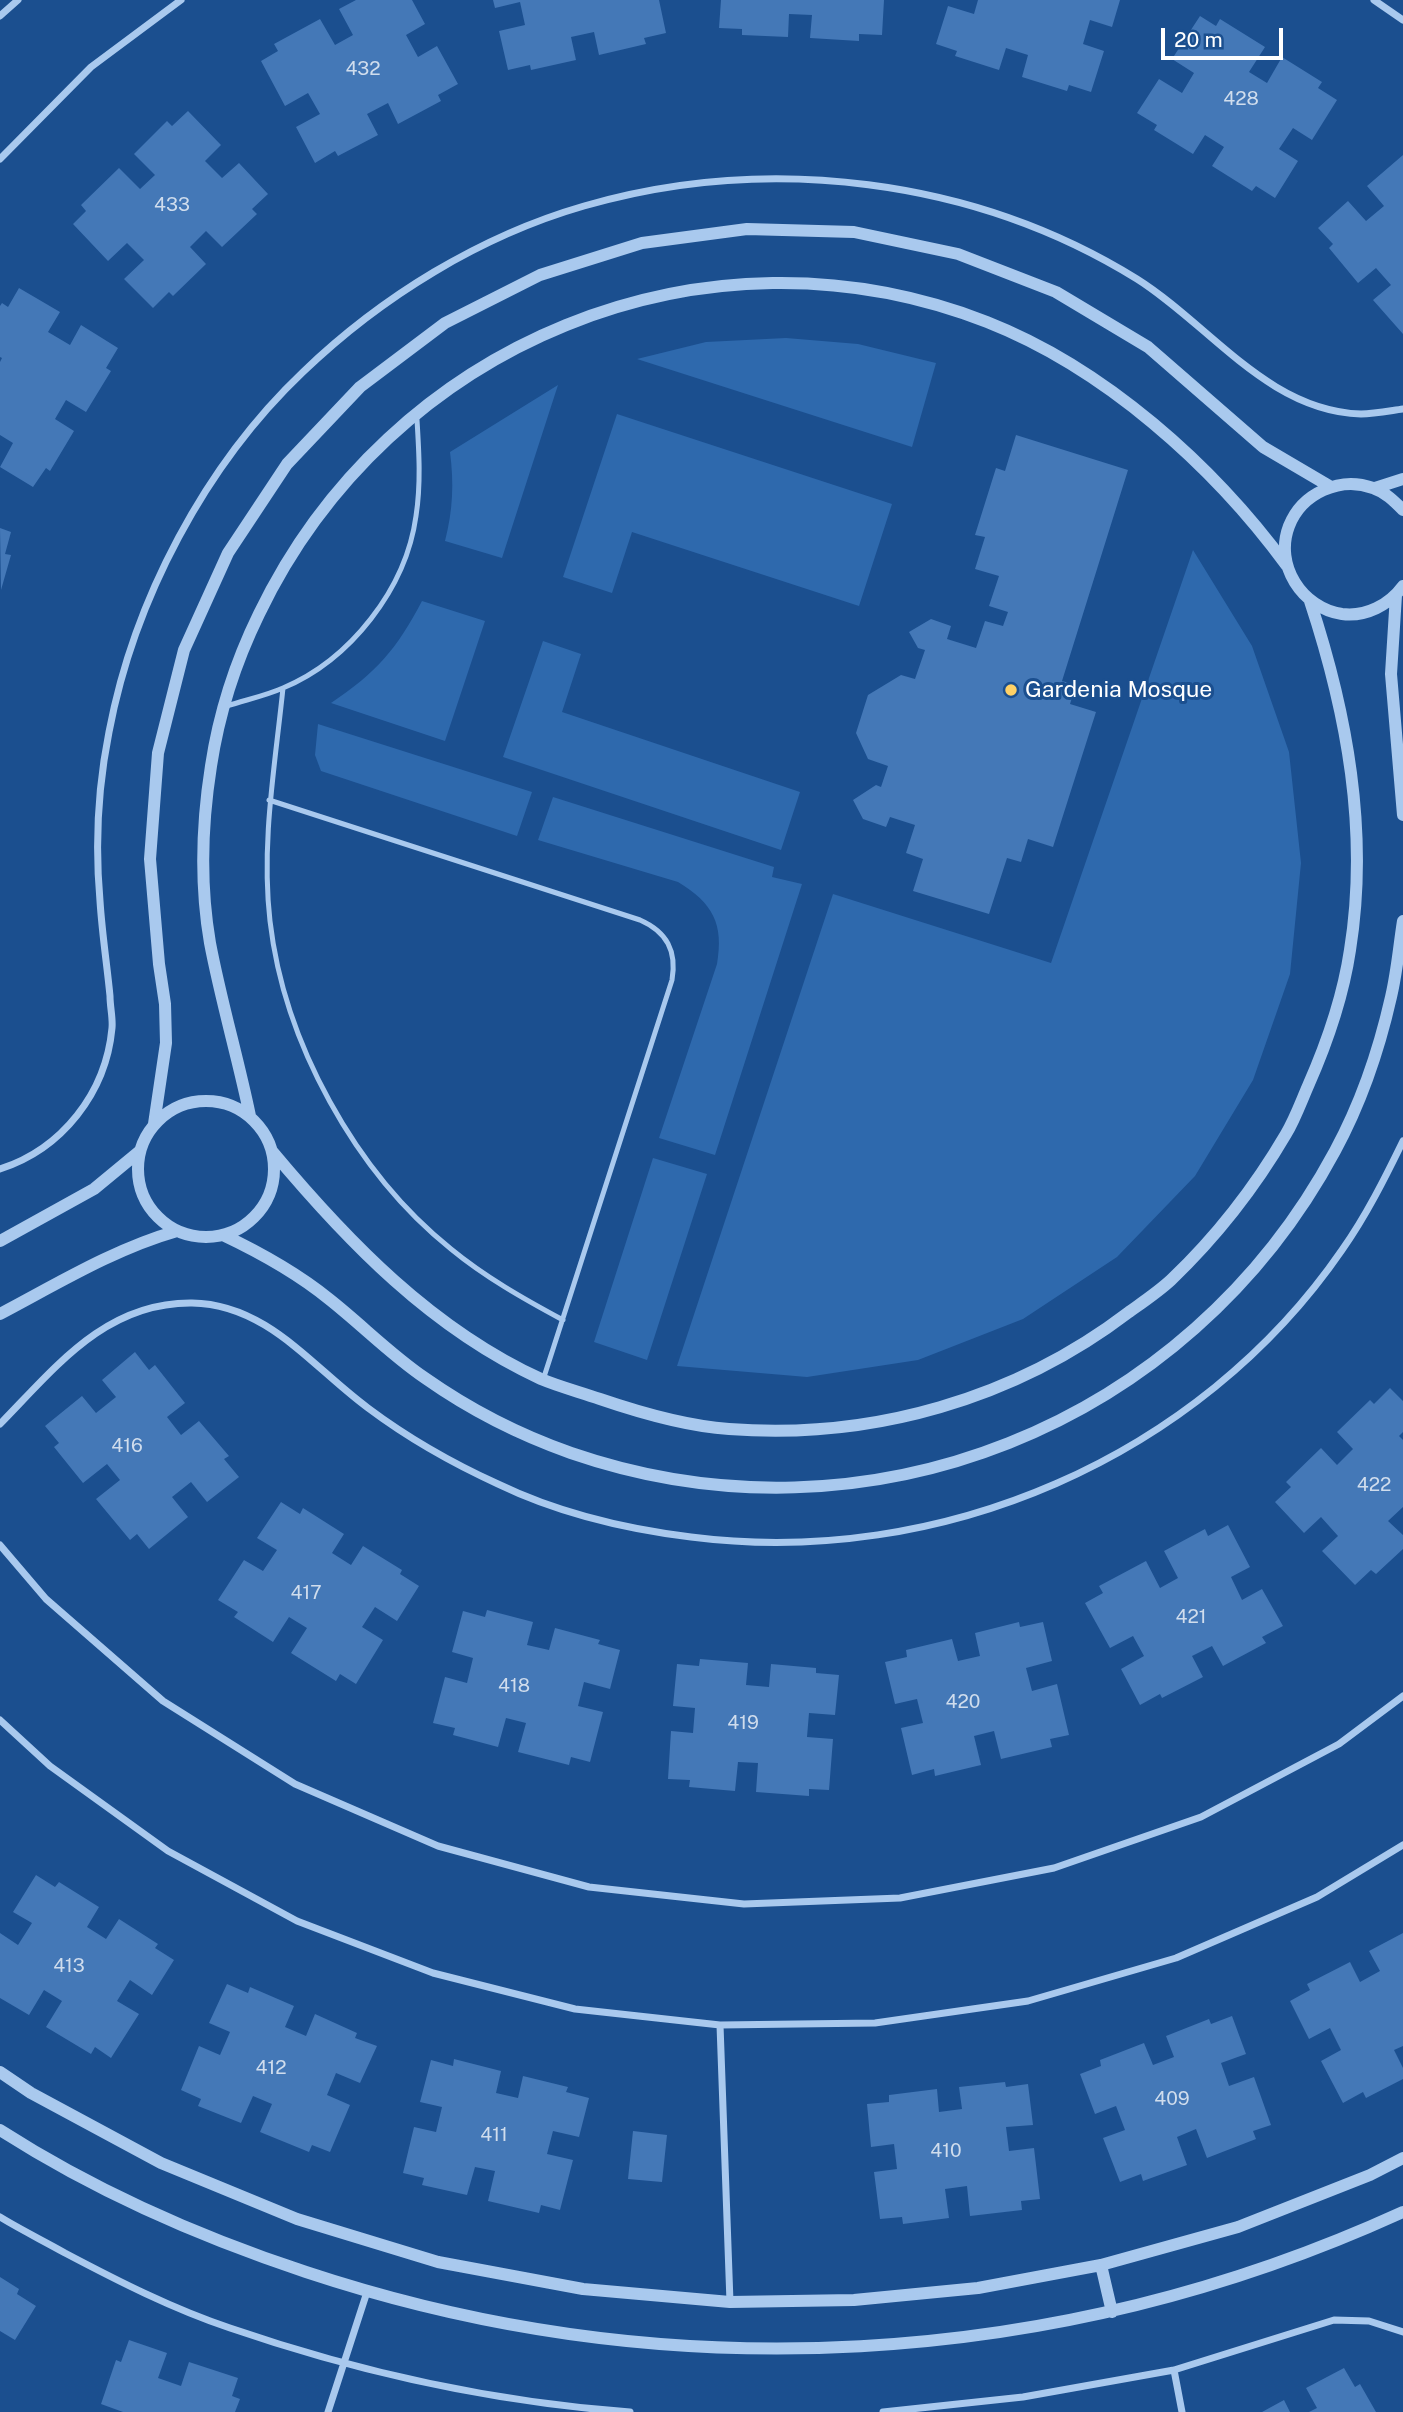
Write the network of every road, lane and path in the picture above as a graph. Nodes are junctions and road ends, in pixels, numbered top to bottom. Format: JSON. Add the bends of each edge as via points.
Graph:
{"nodes":[{"id":1,"x":18,"y":0,"type":"edge"},
{"id":2,"x":181,"y":0,"type":"edge"},
{"id":3,"x":1374,"y":0,"type":"edge"},
{"id":4,"x":0,"y":16,"type":"edge"},
{"id":5,"x":1403,"y":20,"type":"edge"},
{"id":6,"x":0,"y":159,"type":"edge"},
{"id":7,"x":1403,"y":409,"type":"edge"},
{"id":8,"x":416,"y":411,"type":"junction"},
{"id":9,"x":1403,"y":480,"type":"edge"},
{"id":10,"x":1331,"y":486,"type":"junction"},
{"id":11,"x":1375,"y":488,"type":"junction"},
{"id":12,"x":1403,"y":510,"type":"edge"},
{"id":13,"x":1287,"y":566,"type":"junction"},
{"id":14,"x":1400,"y":591,"type":"edge"},
{"id":15,"x":1310,"y":601,"type":"junction"},
{"id":16,"x":284,"y":688,"type":"junction"},
{"id":17,"x":223,"y":707,"type":"junction"},
{"id":18,"x":269,"y":800,"type":"junction"},
{"id":19,"x":1403,"y":815,"type":"edge"},
{"id":20,"x":1403,"y":920,"type":"edge"},
{"id":21,"x":250,"y":1116,"type":"junction"},
{"id":22,"x":154,"y":1124,"type":"junction"},
{"id":23,"x":1403,"y":1141,"type":"edge"},
{"id":24,"x":140,"y":1151,"type":"junction"},
{"id":25,"x":272,"y":1151,"type":"junction"},
{"id":26,"x":0,"y":1169,"type":"edge"},
{"id":27,"x":177,"y":1231,"type":"junction"},
{"id":28,"x":223,"y":1235,"type":"junction"},
{"id":29,"x":0,"y":1241,"type":"edge"},
{"id":30,"x":0,"y":1314,"type":"edge"},
{"id":31,"x":563,"y":1320,"type":"junction"},
{"id":32,"x":543,"y":1380,"type":"junction"},
{"id":33,"x":0,"y":1424,"type":"edge"},
{"id":34,"x":0,"y":1545,"type":"edge"},
{"id":35,"x":1403,"y":1696,"type":"edge"},
{"id":36,"x":0,"y":1720,"type":"edge"},
{"id":37,"x":1403,"y":1845,"type":"edge"},
{"id":38,"x":720,"y":2025,"type":"junction"},
{"id":39,"x":0,"y":2072,"type":"edge"},
{"id":40,"x":0,"y":2130,"type":"edge"},
{"id":41,"x":1403,"y":2158,"type":"edge"},
{"id":42,"x":1402,"y":2214,"type":"edge"},
{"id":43,"x":0,"y":2217,"type":"edge"},
{"id":44,"x":1101,"y":2265,"type":"junction"},
{"id":45,"x":367,"y":2292,"type":"junction"},
{"id":46,"x":730,"y":2302,"type":"junction"},
{"id":47,"x":1112,"y":2312,"type":"junction"},
{"id":48,"x":1403,"y":2332,"type":"edge"},
{"id":49,"x":344,"y":2362,"type":"junction"},
{"id":50,"x":1174,"y":2370,"type":"junction"},
{"id":51,"x":560,"y":2409,"type":"edge"},
{"id":52,"x":328,"y":2412,"type":"edge"},
{"id":53,"x":630,"y":2412,"type":"edge"},
{"id":54,"x":883,"y":2412,"type":"edge"},
{"id":55,"x":1182,"y":2412,"type":"edge"}],
"edges":[{"from":1,"to":4,"type":"street"},
{"from":2,"to":6,"type":"street","via":[[91,67]]},
{"from":3,"to":5,"type":"street"},
{"from":7,"to":26,"type":"street","via":[[1361,414],[1312,405],[1267,383],[1139,281],[1067,241],[990,211],[910,190],[814,179],[746,179],[664,188],[570,211],[505,236],[432,273],[363,319],[301,373],[245,435],[198,503],[159,575],[129,652],[108,732],[98,814],[99,896],[112,1025],[104,1068],[85,1107],[57,1139],[20,1163]]},
{"from":8,"to":13,"type":"street","via":[[487,362],[565,324],[648,298],[733,284],[820,284],[905,297],[987,322],[1065,359],[1136,408],[1233,499]]},
{"from":8,"to":16,"type":"lane","via":[[420,475],[416,519],[404,561],[368,622],[343,649]]},
{"from":8,"to":17,"type":"street","via":[[363,460],[278,575],[247,639]]},
{"from":9,"to":11,"type":"street"},
{"from":10,"to":11,"type":"street"},
{"from":10,"to":13,"type":"street","via":[[1313,495],[1289,527]]},
{"from":10,"to":22,"type":"street","via":[[1263,447],[1147,347],[1056,292],[958,254],[854,232],[747,229],[642,243],[540,275],[445,323],[360,387],[287,464],[228,553],[184,650],[158,753],[150,859],[166,1043]]},
{"from":11,"to":12,"type":"street"},
{"from":13,"to":15,"type":"street"},
{"from":14,"to":15,"type":"street","via":[[1364,613],[1326,610]]},
{"from":14,"to":19,"type":"street","via":[[1391,674]]},
{"from":15,"to":32,"type":"street","via":[[1331,666],[1350,761],[1358,856],[1350,951],[1327,1044],[1288,1131],[1235,1212],[1169,1282],[1093,1339],[1009,1385],[918,1415],[823,1430],[727,1429],[646,1415]]},
{"from":16,"to":17,"type":"lane"},
{"from":16,"to":18,"type":"lane"},
{"from":17,"to":21,"type":"street","via":[[211,764],[204,880],[209,939]]},
{"from":18,"to":31,"type":"lane","via":[[270,922],[300,1041],[324,1091],[359,1150],[401,1202],[482,1272]]},
{"from":18,"to":31,"type":"lane","via":[[640,920],[665,937],[672,950],[672,980]]},
{"from":20,"to":28,"type":"street","via":[[1392,996],[1373,1061],[1336,1149],[1294,1219],[1243,1283],[1184,1340],[1119,1388],[1047,1428],[971,1458],[892,1478],[811,1487],[729,1486],[648,1474],[570,1452],[495,1420],[425,1378],[297,1275]]},
{"from":21,"to":22,"type":"street","via":[[232,1105],[190,1102]]},
{"from":21,"to":25,"type":"street"},
{"from":22,"to":24,"type":"street"},
{"from":23,"to":33,"type":"street","via":[[1341,1251],[1292,1313],[1237,1368],[1175,1417],[1108,1459],[1037,1493],[963,1518],[886,1536],[808,1543],[730,1542],[652,1532],[575,1513],[502,1486],[432,1451],[367,1407],[274,1329],[235,1310],[193,1303],[150,1307],[109,1323],[75,1348]]},
{"from":24,"to":27,"type":"street","via":[[138,1169],[144,1196],[159,1219]]},
{"from":24,"to":29,"type":"street","via":[[94,1189]]},
{"from":25,"to":28,"type":"street","via":[[270,1194],[243,1226]]},
{"from":25,"to":32,"type":"street","via":[[387,1275],[435,1316]]},
{"from":27,"to":28,"type":"street"},
{"from":27,"to":30,"type":"street","via":[[121,1251]]},
{"from":31,"to":32,"type":"lane"},
{"from":34,"to":35,"type":"street","via":[[46,1599],[163,1701],[295,1784],[438,1846],[514,1867],[589,1886],[744,1904],[900,1898],[1054,1868],[1201,1817],[1339,1744]]},
{"from":36,"to":38,"type":"street","via":[[50,1766],[169,1851],[297,1921],[433,1973],[562,2006]]},
{"from":37,"to":38,"type":"street","via":[[1317,1897],[1176,1958],[1028,2001],[875,2023]]},
{"from":38,"to":46,"type":"street"},
{"from":39,"to":46,"type":"street","via":[[161,2163],[297,2220],[438,2262],[583,2289]]},
{"from":40,"to":45,"type":"street","via":[[137,2206],[250,2254]]},
{"from":41,"to":44,"type":"street","via":[[1238,2227]]},
{"from":42,"to":47,"type":"street","via":[[1313,2252]]},
{"from":43,"to":49,"type":"street","via":[[117,2280],[215,2322]]},
{"from":44,"to":46,"type":"street","via":[[978,2288],[854,2300]]},
{"from":44,"to":47,"type":"street"},
{"from":45,"to":47,"type":"street","via":[[489,2322],[613,2341],[738,2350],[863,2348],[988,2335]]},
{"from":45,"to":49,"type":"street"},
{"from":48,"to":50,"type":"street","via":[[1369,2320],[1334,2320]]},
{"from":49,"to":51,"type":"street"},
{"from":49,"to":52,"type":"street"},
{"from":50,"to":54,"type":"street","via":[[1023,2397]]},
{"from":50,"to":55,"type":"street"},
{"from":51,"to":53,"type":"street"}]}
